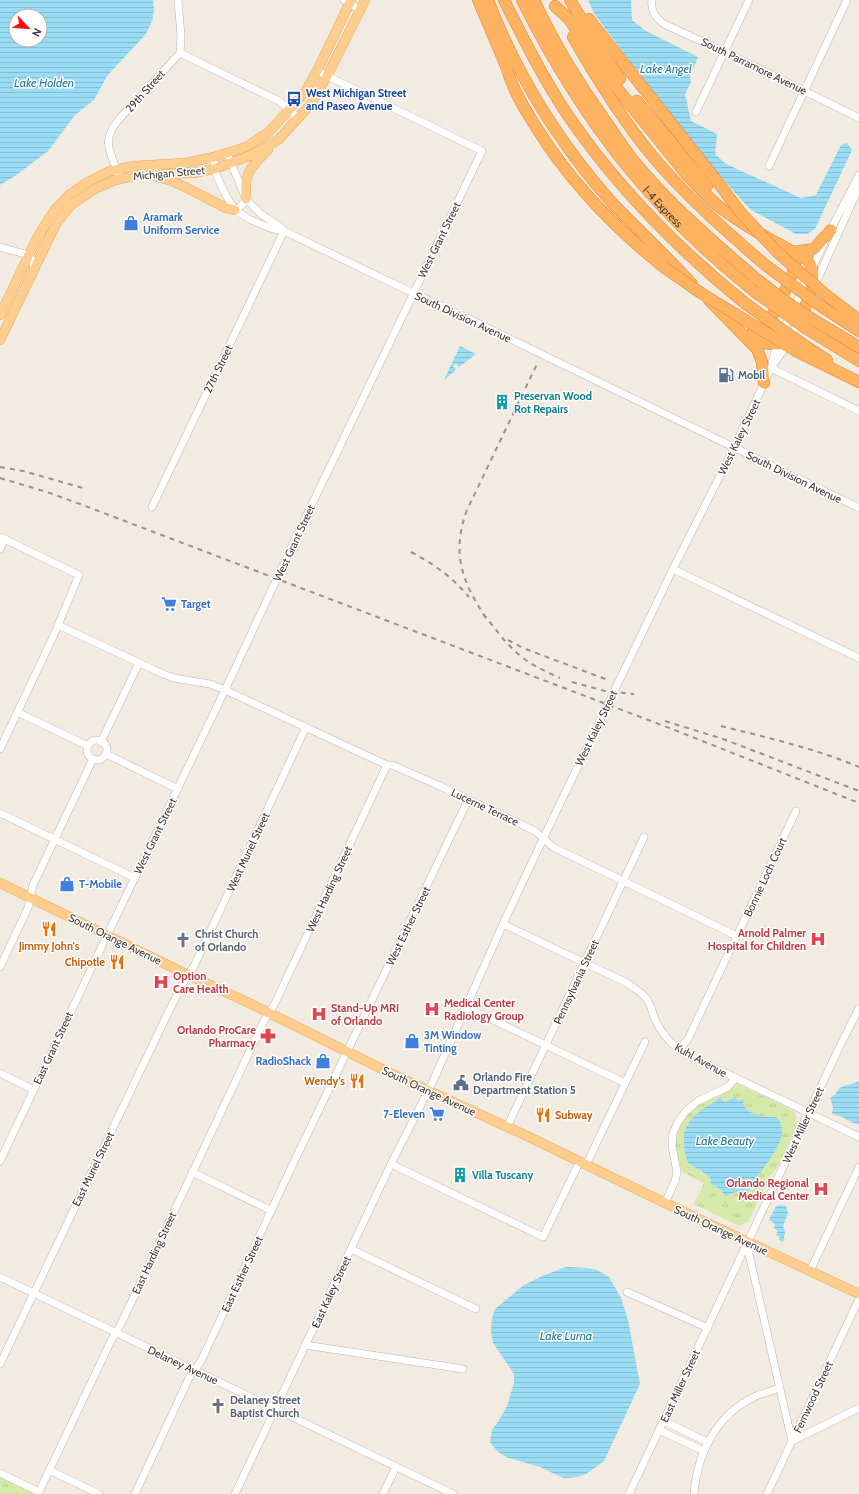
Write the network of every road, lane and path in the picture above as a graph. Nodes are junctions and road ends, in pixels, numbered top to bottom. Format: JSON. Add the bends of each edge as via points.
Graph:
{"nodes":[{"id":1,"x":178,"y":0,"type":"edge"},
{"id":2,"x":365,"y":0,"type":"edge"},
{"id":3,"x":478,"y":0,"type":"edge"},
{"id":4,"x":488,"y":0,"type":"edge"},
{"id":5,"x":504,"y":0,"type":"edge"},
{"id":6,"x":522,"y":0,"type":"edge"},
{"id":7,"x":534,"y":0,"type":"edge"},
{"id":8,"x":570,"y":0,"type":"edge"},
{"id":9,"x":577,"y":0,"type":"edge"},
{"id":10,"x":652,"y":0,"type":"edge"},
{"id":11,"x":749,"y":0,"type":"edge"},
{"id":12,"x":847,"y":0,"type":"edge"},
{"id":13,"x":348,"y":1,"type":"edge"},
{"id":14,"x":554,"y":3,"type":"edge"},
{"id":15,"x":360,"y":10,"type":"junction"},
{"id":16,"x":725,"y":52,"type":"junction"},
{"id":17,"x":180,"y":53,"type":"junction"},
{"id":18,"x":506,"y":66,"type":"junction"},
{"id":19,"x":317,"y":71,"type":"junction"},
{"id":20,"x":327,"y":76,"type":"junction"},
{"id":21,"x":804,"y":91,"type":"junction"},
{"id":22,"x":290,"y":110,"type":"junction"},
{"id":23,"x":696,"y":112,"type":"dead end"},
{"id":24,"x":298,"y":118,"type":"junction"},
{"id":25,"x":859,"y":118,"type":"edge"},
{"id":26,"x":278,"y":140,"type":"junction"},
{"id":27,"x":227,"y":153,"type":"junction"},
{"id":28,"x":214,"y":157,"type":"junction"},
{"id":29,"x":231,"y":163,"type":"junction"},
{"id":30,"x":769,"y":166,"type":"dead end"},
{"id":31,"x":214,"y":169,"type":"junction"},
{"id":32,"x":117,"y":170,"type":"junction"},
{"id":33,"x":148,"y":174,"type":"junction"},
{"id":34,"x":859,"y":175,"type":"edge"},
{"id":35,"x":121,"y":179,"type":"junction"},
{"id":36,"x":859,"y":187,"type":"edge"},
{"id":37,"x":246,"y":199,"type":"junction"},
{"id":38,"x":235,"y":210,"type":"junction"},
{"id":39,"x":744,"y":224,"type":"junction"},
{"id":40,"x":831,"y":230,"type":"junction"},
{"id":41,"x":284,"y":231,"type":"junction"},
{"id":42,"x":649,"y":241,"type":"junction"},
{"id":43,"x":777,"y":243,"type":"junction"},
{"id":44,"x":0,"y":247,"type":"edge"},
{"id":45,"x":793,"y":252,"type":"junction"},
{"id":46,"x":29,"y":255,"type":"junction"},
{"id":47,"x":670,"y":267,"type":"junction"},
{"id":48,"x":812,"y":267,"type":"junction"},
{"id":49,"x":34,"y":271,"type":"junction"},
{"id":50,"x":756,"y":285,"type":"junction"},
{"id":51,"x":413,"y":293,"type":"junction"},
{"id":52,"x":804,"y":308,"type":"junction"},
{"id":53,"x":0,"y":315,"type":"edge"},
{"id":54,"x":859,"y":320,"type":"edge"},
{"id":55,"x":810,"y":324,"type":"junction"},
{"id":56,"x":744,"y":328,"type":"junction"},
{"id":57,"x":859,"y":331,"type":"edge"},
{"id":58,"x":791,"y":335,"type":"junction"},
{"id":59,"x":0,"y":340,"type":"edge"},
{"id":60,"x":777,"y":344,"type":"junction"},
{"id":61,"x":799,"y":347,"type":"junction"},
{"id":62,"x":859,"y":348,"type":"edge"},
{"id":63,"x":859,"y":360,"type":"edge"},
{"id":64,"x":771,"y":368,"type":"junction"},
{"id":65,"x":859,"y":380,"type":"edge"},
{"id":66,"x":764,"y":383,"type":"junction"},
{"id":67,"x":859,"y":411,"type":"edge"},
{"id":68,"x":734,"y":448,"type":"junction"},
{"id":69,"x":152,"y":507,"type":"dead end"},
{"id":70,"x":859,"y":508,"type":"edge"},
{"id":71,"x":2,"y":538,"type":"edge"},
{"id":72,"x":0,"y":550,"type":"edge"},
{"id":73,"x":673,"y":569,"type":"junction"},
{"id":74,"x":58,"y":625,"type":"junction"},
{"id":75,"x":859,"y":658,"type":"edge"},
{"id":76,"x":139,"y":663,"type":"junction"},
{"id":77,"x":225,"y":690,"type":"junction"},
{"id":78,"x":18,"y":712,"type":"junction"},
{"id":79,"x":306,"y":727,"type":"junction"},
{"id":80,"x":101,"y":742,"type":"junction"},
{"id":81,"x":88,"y":746,"type":"junction"},
{"id":82,"x":0,"y":749,"type":"edge"},
{"id":83,"x":106,"y":754,"type":"junction"},
{"id":84,"x":93,"y":759,"type":"junction"},
{"id":85,"x":387,"y":765,"type":"junction"},
{"id":86,"x":178,"y":789,"type":"junction"},
{"id":87,"x":468,"y":800,"type":"junction"},
{"id":88,"x":796,"y":811,"type":"dead end"},
{"id":89,"x":0,"y":813,"type":"edge"},
{"id":90,"x":644,"y":837,"type":"dead end"},
{"id":91,"x":54,"y":839,"type":"junction"},
{"id":92,"x":543,"y":839,"type":"junction"},
{"id":93,"x":135,"y":878,"type":"junction"},
{"id":94,"x":623,"y":881,"type":"junction"},
{"id":95,"x":0,"y":883,"type":"edge"},
{"id":96,"x":30,"y":898,"type":"junction"},
{"id":97,"x":503,"y":924,"type":"junction"},
{"id":98,"x":107,"y":936,"type":"junction"},
{"id":99,"x":737,"y":936,"type":"junction"},
{"id":100,"x":585,"y":963,"type":"junction"},
{"id":101,"x":0,"y":967,"type":"edge"},
{"id":102,"x":188,"y":975,"type":"junction"},
{"id":103,"x":466,"y":1007,"type":"junction"},
{"id":104,"x":859,"y":1008,"type":"edge"},
{"id":105,"x":269,"y":1012,"type":"junction"},
{"id":106,"x":645,"y":1042,"type":"dead end"},
{"id":107,"x":546,"y":1045,"type":"junction"},
{"id":108,"x":679,"y":1050,"type":"junction"},
{"id":109,"x":347,"y":1052,"type":"junction"},
{"id":110,"x":0,"y":1073,"type":"edge"},
{"id":111,"x":735,"y":1079,"type":"junction"},
{"id":112,"x":625,"y":1083,"type":"junction"},
{"id":113,"x":34,"y":1090,"type":"junction"},
{"id":114,"x":428,"y":1091,"type":"junction"},
{"id":115,"x":809,"y":1113,"type":"junction"},
{"id":116,"x":507,"y":1127,"type":"junction"},
{"id":117,"x":859,"y":1137,"type":"edge"},
{"id":118,"x":0,"y":1162,"type":"edge"},
{"id":119,"x":583,"y":1163,"type":"junction"},
{"id":120,"x":391,"y":1164,"type":"junction"},
{"id":121,"x":859,"y":1167,"type":"edge"},
{"id":122,"x":192,"y":1172,"type":"junction"},
{"id":123,"x":665,"y":1203,"type":"junction"},
{"id":124,"x":272,"y":1211,"type":"junction"},
{"id":125,"x":748,"y":1242,"type":"junction"},
{"id":126,"x":352,"y":1249,"type":"junction"},
{"id":127,"x":754,"y":1269,"type":"junction"},
{"id":128,"x":810,"y":1271,"type":"junction"},
{"id":129,"x":734,"y":1272,"type":"junction"},
{"id":130,"x":0,"y":1277,"type":"edge"},
{"id":131,"x":627,"y":1292,"type":"dead end"},
{"id":132,"x":34,"y":1293,"type":"junction"},
{"id":133,"x":859,"y":1294,"type":"edge"},
{"id":134,"x":859,"y":1299,"type":"edge"},
{"id":135,"x":476,"y":1309,"type":"dead end"},
{"id":136,"x":708,"y":1328,"type":"junction"},
{"id":137,"x":116,"y":1333,"type":"junction"},
{"id":138,"x":306,"y":1345,"type":"junction"},
{"id":139,"x":0,"y":1364,"type":"edge"},
{"id":140,"x":463,"y":1369,"type":"dead end"},
{"id":141,"x":195,"y":1370,"type":"junction"},
{"id":142,"x":779,"y":1388,"type":"junction"},
{"id":143,"x":859,"y":1408,"type":"edge"},
{"id":144,"x":276,"y":1409,"type":"junction"},
{"id":145,"x":664,"y":1421,"type":"junction"},
{"id":146,"x":659,"y":1430,"type":"junction"},
{"id":147,"x":792,"y":1441,"type":"junction"},
{"id":148,"x":708,"y":1442,"type":"junction"},
{"id":149,"x":704,"y":1451,"type":"junction"},
{"id":150,"x":396,"y":1467,"type":"junction"},
{"id":151,"x":49,"y":1470,"type":"junction"},
{"id":152,"x":0,"y":1473,"type":"edge"},
{"id":153,"x":39,"y":1493,"type":"edge"},
{"id":154,"x":99,"y":1494,"type":"edge"},
{"id":155,"x":135,"y":1494,"type":"edge"},
{"id":156,"x":235,"y":1494,"type":"edge"},
{"id":157,"x":383,"y":1494,"type":"edge"},
{"id":158,"x":452,"y":1494,"type":"edge"},
{"id":159,"x":629,"y":1494,"type":"edge"},
{"id":160,"x":694,"y":1494,"type":"edge"},
{"id":161,"x":767,"y":1494,"type":"edge"}],
"edges":[{"from":1,"to":17,"type":"street"},
{"from":2,"to":15,"type":"main road","name":"Michigan Street"},
{"from":3,"to":18,"type":"highway"},
{"from":4,"to":42,"type":"highway","via":[[499,30],[515,61],[538,104],[568,150]]},
{"from":5,"to":61,"type":"highway","bridge":true,"via":[[550,87],[608,168],[696,262]]},
{"from":6,"to":50,"type":"highway","name":"I-4 Express","via":[[560,71],[627,166],[704,248]]},
{"from":7,"to":50,"type":"highway","name":"I-4 Express","via":[[562,56],[583,90],[633,160],[675,206]]},
{"from":8,"to":39,"type":"highway","via":[[624,84],[713,193]]},
{"from":9,"to":54,"type":"highway","bridge":true,"via":[[594,27],[741,213],[778,253]]},
{"from":10,"to":16,"type":"street","name":"South Parramore Avenue","via":[[651,5],[656,18],[664,24]]},
{"from":11,"to":16,"type":"street"},
{"from":12,"to":21,"type":"street"},
{"from":13,"to":15,"type":"street"},
{"from":13,"to":19,"type":"main road","name":"Michigan Street"},
{"from":14,"to":39,"type":"highway","via":[[569,19],[616,87],[687,175],[720,207]]},
{"from":14,"to":57,"type":"highway","bridge":true,"via":[[598,80],[654,158],[716,222],[764,264]]},
{"from":15,"to":20,"type":"main road","name":"Michigan Street"},
{"from":16,"to":21,"type":"street","name":"South Parramore Avenue"},
{"from":16,"to":23,"type":"street"},
{"from":17,"to":22,"type":"street","via":[[278,101]]},
{"from":17,"to":32,"type":"street","name":"29th Street","via":[[112,127],[108,145]]},
{"from":18,"to":42,"type":"highway","via":[[536,119],[578,176],[612,211]]},
{"from":18,"to":47,"type":"highway","via":[[528,114],[575,182],[619,230]]},
{"from":19,"to":20,"type":"street"},
{"from":19,"to":22,"type":"main road","name":"Michigan Street","via":[[305,92]]},
{"from":20,"to":24,"type":"main road","name":"Michigan Street","via":[[311,104]]},
{"from":20,"to":51,"type":"street","name":"West Grant Street","via":[[482,151]]},
{"from":21,"to":25,"type":"street","name":"South Parramore Avenue"},
{"from":21,"to":30,"type":"street"},
{"from":22,"to":24,"type":"street"},
{"from":22,"to":27,"type":"main road","name":"Michigan Street","via":[[270,132],[246,147]]},
{"from":24,"to":26,"type":"main road","name":"Michigan Street"},
{"from":26,"to":29,"type":"main road","name":"Michigan Street","via":[[252,155]]},
{"from":26,"to":37,"type":"main road","via":[[248,173],[245,184]]},
{"from":27,"to":28,"type":"main road","name":"Michigan Street"},
{"from":27,"to":29,"type":"street","name":"South Division Avenue"},
{"from":28,"to":31,"type":"street","name":"South Division Avenue"},
{"from":28,"to":32,"type":"main road","name":"Michigan Street","via":[[186,163],[134,166]]},
{"from":29,"to":31,"type":"main road","name":"Michigan Street"},
{"from":29,"to":37,"type":"street","name":"South Division Avenue"},
{"from":31,"to":33,"type":"main road","name":"Michigan Street","via":[[193,173]]},
{"from":31,"to":38,"type":"street","name":"South Division Avenue"},
{"from":32,"to":35,"type":"street","name":"29th Street"},
{"from":32,"to":46,"type":"main road","name":"Michigan Street","via":[[88,182],[69,195],[54,211]]},
{"from":33,"to":35,"type":"main road","name":"Michigan Street"},
{"from":33,"to":38,"type":"main road","via":[[172,181]]},
{"from":34,"to":40,"type":"street","name":"West Kaley Street"},
{"from":35,"to":49,"type":"main road","name":"Michigan Street","via":[[93,190],[72,204],[57,222]]},
{"from":36,"to":52,"type":"street","name":"West Kaley Street"},
{"from":37,"to":38,"type":"street"},
{"from":37,"to":41,"type":"street","name":"South Division Avenue","via":[[250,205]]},
{"from":38,"to":41,"type":"street","name":"South Division Avenue","via":[[249,220]]},
{"from":39,"to":43,"type":"highway"},
{"from":40,"to":45,"type":"highway","via":[[814,249]]},
{"from":40,"to":48,"type":"street","name":"West Kaley Street"},
{"from":41,"to":51,"type":"street","name":"South Division Avenue"},
{"from":41,"to":69,"type":"street","name":"27th Street"},
{"from":42,"to":47,"type":"highway"},
{"from":43,"to":45,"type":"highway"},
{"from":43,"to":56,"type":"highway","via":[[794,258],[796,264],[792,275],[768,324],[753,331]]},
{"from":44,"to":46,"type":"street"},
{"from":45,"to":48,"type":"highway","via":[[808,260]]},
{"from":46,"to":49,"type":"street"},
{"from":46,"to":53,"type":"main road","name":"Michigan Street"},
{"from":47,"to":56,"type":"highway","via":[[697,284]]},
{"from":47,"to":61,"type":"highway","bridge":true,"via":[[701,293]]},
{"from":47,"to":66,"type":"highway","via":[[757,349],[762,362]]},
{"from":48,"to":52,"type":"highway","via":[[814,281]]},
{"from":48,"to":60,"type":"street","name":"West Kaley Street"},
{"from":49,"to":59,"type":"main road","name":"Michigan Street"},
{"from":50,"to":55,"type":"highway","name":"I-4 Express","bridge":true,"via":[[785,301]]},
{"from":51,"to":68,"type":"street","name":"South Division Avenue"},
{"from":51,"to":77,"type":"street","name":"West Grant Street"},
{"from":52,"to":58,"type":"street","name":"West Kaley Street"},
{"from":55,"to":62,"type":"highway","name":"I-4 Express"},
{"from":55,"to":63,"type":"highway","name":"I-4 Express"},
{"from":56,"to":60,"type":"highway","via":[[762,343]]},
{"from":58,"to":60,"type":"highway","via":[[784,342]]},
{"from":58,"to":64,"type":"street","name":"West Kaley Street"},
{"from":60,"to":64,"type":"street","name":"West Kaley Street"},
{"from":61,"to":65,"type":"highway"},
{"from":64,"to":66,"type":"street","name":"West Kaley Street"},
{"from":64,"to":67,"type":"street"},
{"from":66,"to":68,"type":"street","name":"West Kaley Street"},
{"from":68,"to":70,"type":"street","name":"South Division Avenue"},
{"from":68,"to":73,"type":"street","name":"West Kaley Street"},
{"from":71,"to":72,"type":"street"},
{"from":71,"to":74,"type":"street","via":[[79,575]]},
{"from":73,"to":75,"type":"street"},
{"from":73,"to":92,"type":"street","name":"West Kaley Street"},
{"from":74,"to":76,"type":"street","name":"Lucerne Terrace"},
{"from":74,"to":78,"type":"street"},
{"from":76,"to":77,"type":"street","name":"Lucerne Terrace","via":[[174,678],[210,684]]},
{"from":76,"to":80,"type":"street"},
{"from":77,"to":79,"type":"street","name":"Lucerne Terrace"},
{"from":77,"to":86,"type":"street","name":"West Grant Street"},
{"from":78,"to":81,"type":"street"},
{"from":78,"to":82,"type":"street"},
{"from":79,"to":85,"type":"street","name":"Lucerne Terrace"},
{"from":79,"to":102,"type":"street","name":"West Muriel Street"},
{"from":80,"to":81,"type":"street","via":[[94,741]]},
{"from":80,"to":83,"type":"street","via":[[106,747]]},
{"from":81,"to":84,"type":"street","via":[[88,753]]},
{"from":83,"to":84,"type":"street","via":[[100,759]]},
{"from":83,"to":86,"type":"street"},
{"from":84,"to":91,"type":"street"},
{"from":85,"to":87,"type":"street","name":"Lucerne Terrace"},
{"from":85,"to":105,"type":"street","name":"West Harding Street"},
{"from":86,"to":93,"type":"street","name":"West Grant Street"},
{"from":87,"to":92,"type":"street","name":"Lucerne Terrace","via":[[535,831]]},
{"from":87,"to":109,"type":"street","name":"West Esther Street"},
{"from":88,"to":99,"type":"street","name":"Bonnie Loch Court"},
{"from":89,"to":91,"type":"street"},
{"from":90,"to":94,"type":"street","name":"Pennsylvania Street"},
{"from":91,"to":93,"type":"street"},
{"from":91,"to":96,"type":"street","via":[[33,885]]},
{"from":92,"to":94,"type":"street","name":"Lucerne Terrace","via":[[553,847]]},
{"from":92,"to":97,"type":"street","name":"West Kaley Street"},
{"from":93,"to":98,"type":"street","name":"West Grant Street"},
{"from":94,"to":99,"type":"street","name":"Lucerne Terrace"},
{"from":94,"to":100,"type":"street","name":"Pennsylvania Street"},
{"from":95,"to":96,"type":"main road","name":"South Orange Avenue"},
{"from":96,"to":98,"type":"main road","name":"South Orange Avenue"},
{"from":96,"to":101,"type":"street","via":[[28,908]]},
{"from":97,"to":100,"type":"street","name":"Kuhl Avenue"},
{"from":97,"to":103,"type":"street","name":"West Kaley Street"},
{"from":98,"to":102,"type":"main road","name":"South Orange Avenue"},
{"from":98,"to":113,"type":"street","name":"East Grant Street"},
{"from":99,"to":108,"type":"street","name":"Bonnie Loch Court","via":[[688,1039]]},
{"from":100,"to":107,"type":"street","name":"Pennsylvania Street"},
{"from":100,"to":108,"type":"street","name":"Kuhl Avenue","via":[[627,983],[646,998],[659,1029]]},
{"from":102,"to":105,"type":"main road","name":"South Orange Avenue"},
{"from":102,"to":132,"type":"street","name":"East Muriel Street"},
{"from":103,"to":107,"type":"street"},
{"from":103,"to":114,"type":"street","name":"West Kaley Street"},
{"from":104,"to":115,"type":"street","name":"West Miller Street"},
{"from":105,"to":109,"type":"main road","name":"South Orange Avenue"},
{"from":105,"to":122,"type":"street","name":"East Harding Street"},
{"from":106,"to":112,"type":"street"},
{"from":107,"to":112,"type":"street"},
{"from":107,"to":116,"type":"street","name":"Pennsylvania Street"},
{"from":108,"to":111,"type":"street","name":"Kuhl Avenue"},
{"from":109,"to":114,"type":"main road","name":"South Orange Avenue"},
{"from":109,"to":124,"type":"street","name":"East Esther Street"},
{"from":110,"to":113,"type":"street"},
{"from":111,"to":115,"type":"street","name":"Kuhl Avenue"},
{"from":111,"to":123,"type":"street","via":[[728,1087],[698,1100],[681,1117],[672,1139],[672,1150],[677,1165],[676,1177]]},
{"from":112,"to":119,"type":"street"},
{"from":113,"to":118,"type":"street","name":"East Grant Street"},
{"from":114,"to":116,"type":"main road","name":"South Orange Avenue"},
{"from":114,"to":120,"type":"street","name":"East Kaley Street"},
{"from":115,"to":117,"type":"street","name":"Kuhl Avenue"},
{"from":115,"to":125,"type":"street","name":"West Miller Street"},
{"from":116,"to":119,"type":"main road","name":"South Orange Avenue"},
{"from":119,"to":120,"type":"street","via":[[543,1238]]},
{"from":119,"to":123,"type":"main road","name":"South Orange Avenue"},
{"from":120,"to":126,"type":"street","name":"East Kaley Street"},
{"from":121,"to":128,"type":"street"},
{"from":122,"to":124,"type":"street"},
{"from":122,"to":137,"type":"street","name":"East Harding Street"},
{"from":123,"to":125,"type":"main road","name":"South Orange Avenue"},
{"from":124,"to":141,"type":"street","name":"East Esther Street"},
{"from":125,"to":127,"type":"street"},
{"from":125,"to":128,"type":"main road","name":"South Orange Avenue"},
{"from":125,"to":129,"type":"street","name":"East Miller Street"},
{"from":126,"to":135,"type":"street"},
{"from":126,"to":138,"type":"street","name":"East Kaley Street"},
{"from":127,"to":129,"type":"street","via":[[744,1264]]},
{"from":127,"to":142,"type":"street"},
{"from":128,"to":133,"type":"main road","name":"South Orange Avenue"},
{"from":129,"to":136,"type":"street","name":"East Miller Street"},
{"from":130,"to":132,"type":"street","name":"Delaney Avenue"},
{"from":131,"to":136,"type":"street"},
{"from":132,"to":137,"type":"street","name":"Delaney Avenue"},
{"from":132,"to":139,"type":"street","name":"East Muriel Street"},
{"from":134,"to":147,"type":"street","name":"Fernwood Street"},
{"from":136,"to":145,"type":"street","name":"East Miller Street"},
{"from":137,"to":141,"type":"street","name":"Delaney Avenue"},
{"from":137,"to":151,"type":"street","name":"East Harding Street"},
{"from":138,"to":140,"type":"street"},
{"from":138,"to":144,"type":"street","name":"East Kaley Street"},
{"from":141,"to":144,"type":"street","name":"Delaney Avenue"},
{"from":141,"to":155,"type":"street","name":"East Esther Street"},
{"from":142,"to":147,"type":"street"},
{"from":142,"to":148,"type":"street","via":[[756,1396],[733,1411]]},
{"from":143,"to":147,"type":"street"},
{"from":144,"to":150,"type":"street","name":"Delaney Avenue"},
{"from":144,"to":156,"type":"street","name":"East Kaley Street"},
{"from":145,"to":146,"type":"street","name":"East Miller Street"},
{"from":145,"to":148,"type":"street"},
{"from":146,"to":149,"type":"street"},
{"from":146,"to":159,"type":"street","name":"East Miller Street"},
{"from":147,"to":161,"type":"street","name":"Fernwood Street"},
{"from":148,"to":149,"type":"street"},
{"from":149,"to":160,"type":"street","via":[[695,1480]]},
{"from":150,"to":157,"type":"street"},
{"from":150,"to":158,"type":"street","name":"Delaney Avenue"},
{"from":151,"to":153,"type":"street","name":"East Harding Street"},
{"from":151,"to":154,"type":"street"},
{"from":152,"to":153,"type":"street"}]}
